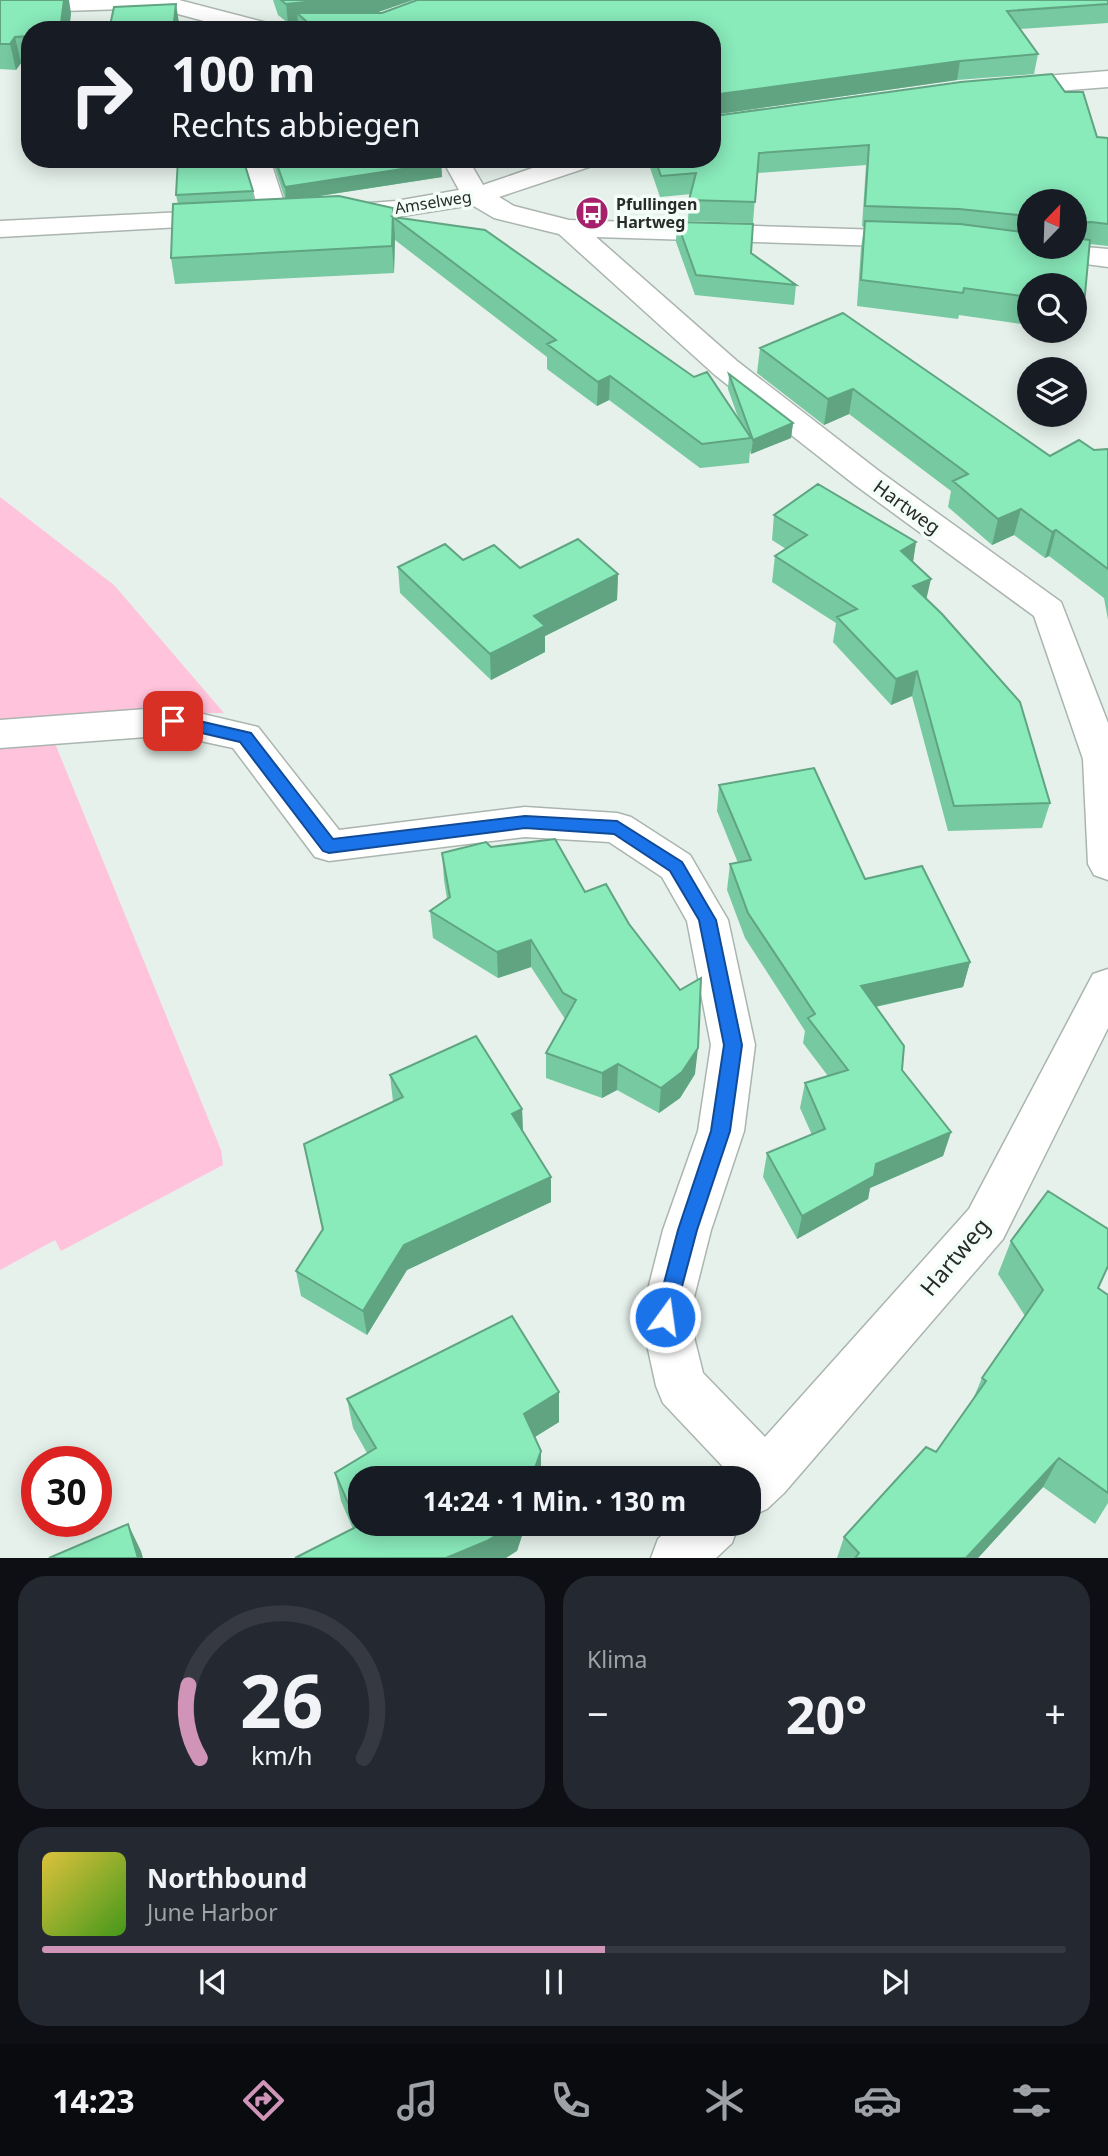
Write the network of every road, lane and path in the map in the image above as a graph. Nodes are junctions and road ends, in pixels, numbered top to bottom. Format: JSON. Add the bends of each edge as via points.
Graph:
{"nodes":[{"id":1,"x":152,"y":1,"type":"edge"},
{"id":2,"x":0,"y":6,"type":"edge"},
{"id":3,"x":231,"y":21,"type":"edge"},
{"id":4,"x":1108,"y":79,"type":"edge"},
{"id":5,"x":984,"y":89,"type":"edge"},
{"id":6,"x":264,"y":168,"type":"edge"},
{"id":7,"x":460,"y":168,"type":"edge"},
{"id":8,"x":559,"y":168,"type":"edge"},
{"id":9,"x":476,"y":196,"type":"junction"},
{"id":10,"x":297,"y":214,"type":"junction"},
{"id":11,"x":569,"y":228,"type":"junction"},
{"id":12,"x":0,"y":229,"type":"edge"},
{"id":13,"x":942,"y":240,"type":"edge"},
{"id":14,"x":1011,"y":247,"type":"edge"},
{"id":15,"x":1108,"y":258,"type":"edge"},
{"id":16,"x":0,"y":734,"type":"edge"},
{"id":17,"x":1108,"y":864,"type":"edge"},
{"id":18,"x":1108,"y":986,"type":"edge"},
{"id":19,"x":744,"y":1466,"type":"edge"},
{"id":20,"x":761,"y":1480,"type":"edge"},
{"id":21,"x":700,"y":1536,"type":"edge"},
{"id":22,"x":677,"y":1558,"type":"edge"}],
"edges":[{"from":1,"to":2,"type":"street"},
{"from":1,"to":3,"type":"street"},
{"from":4,"to":5,"type":"street"},
{"from":6,"to":10,"type":"street"},
{"from":7,"to":9,"type":"street"},
{"from":8,"to":9,"type":"street","name":"Amselweg"},
{"from":9,"to":10,"type":"street","name":"Amselweg","via":[[396,209]]},
{"from":9,"to":11,"type":"street","via":[[504,212]]},
{"from":10,"to":12,"type":"street","name":"Amselweg"},
{"from":11,"to":13,"type":"street"},
{"from":11,"to":17,"type":"street","name":"Hartweg","via":[[726,368],[1049,610],[1102,760]]},
{"from":14,"to":15,"type":"street"},
{"from":16,"to":19,"type":"street","via":[[173,721],[245,737],[329,846],[525,822],[578,825],[617,828],[676,866],[707,920],[733,1045],[721,1131],[687,1230],[665,1317],[681,1387]]},
{"from":18,"to":20,"type":"street","name":"Hartweg","via":[[986,1224]]},
{"from":21,"to":22,"type":"street"}]}
